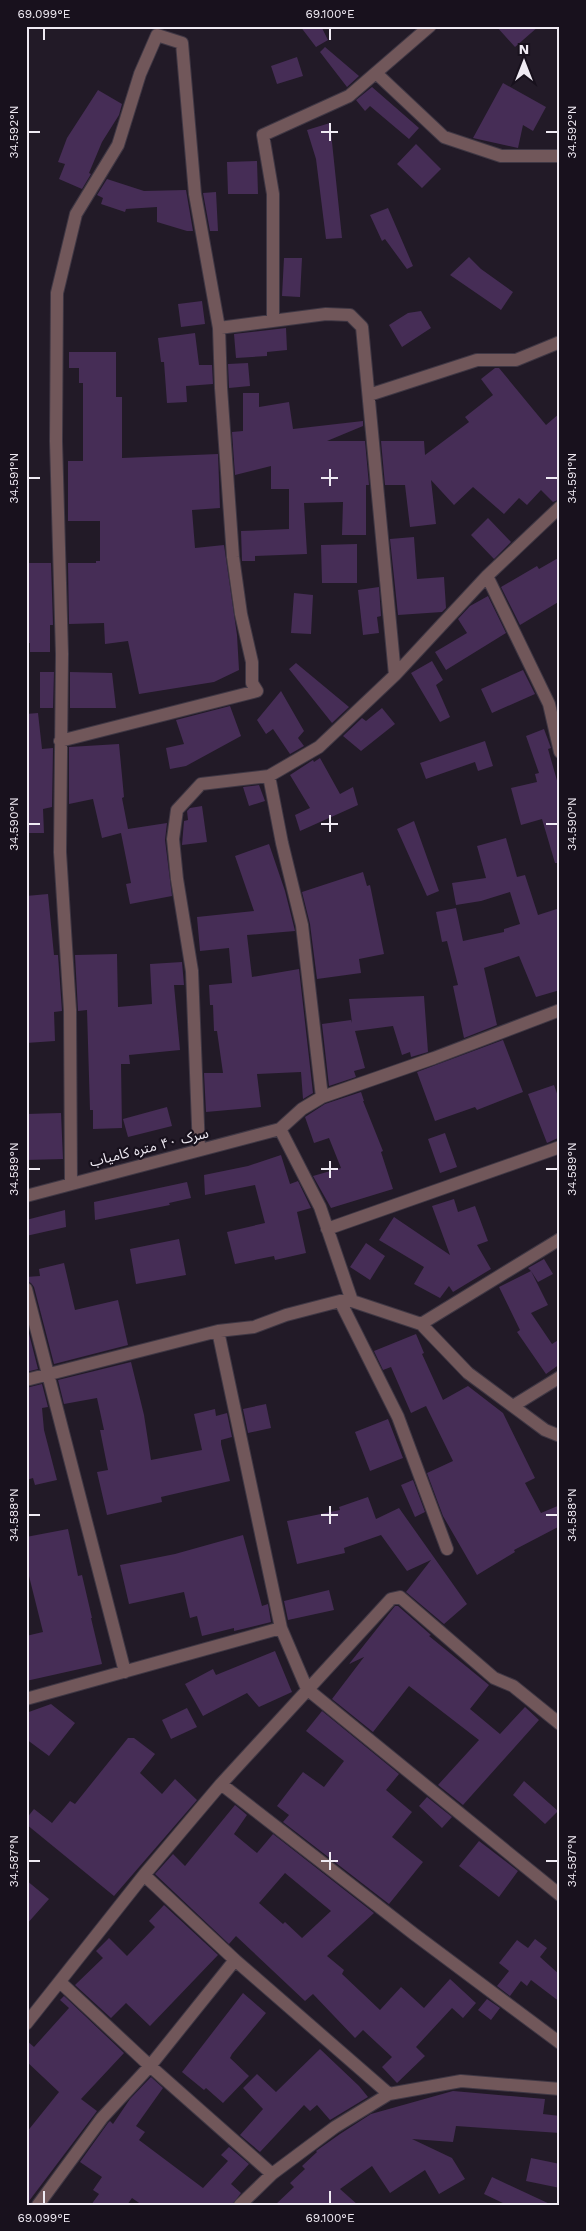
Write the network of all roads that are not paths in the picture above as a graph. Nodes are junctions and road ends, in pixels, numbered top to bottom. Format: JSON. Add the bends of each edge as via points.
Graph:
{"nodes":[{"id":1,"x":430,"y":26,"type":"edge"},
{"id":2,"x":376,"y":73,"type":"junction"},
{"id":3,"x":560,"y":156,"type":"edge"},
{"id":4,"x":273,"y":321,"type":"junction"},
{"id":5,"x":219,"y":328,"type":"junction"},
{"id":6,"x":560,"y":342,"type":"edge"},
{"id":7,"x":369,"y":395,"type":"junction"},
{"id":8,"x":560,"y":507,"type":"edge"},
{"id":9,"x":487,"y":576,"type":"junction"},
{"id":10,"x":395,"y":675,"type":"junction"},
{"id":11,"x":60,"y":741,"type":"junction"},
{"id":12,"x":560,"y":752,"type":"edge"},
{"id":13,"x":269,"y":776,"type":"junction"},
{"id":14,"x":560,"y":1010,"type":"edge"},
{"id":15,"x":322,"y":1097,"type":"junction"},
{"id":16,"x":280,"y":1129,"type":"junction"},
{"id":17,"x":560,"y":1147,"type":"edge"},
{"id":18,"x":199,"y":1150,"type":"junction"},
{"id":19,"x":71,"y":1183,"type":"junction"},
{"id":20,"x":26,"y":1196,"type":"edge"},
{"id":21,"x":327,"y":1229,"type":"junction"},
{"id":22,"x":560,"y":1238,"type":"edge"},
{"id":23,"x":26,"y":1289,"type":"edge"},
{"id":24,"x":346,"y":1301,"type":"junction"},
{"id":25,"x":421,"y":1324,"type":"junction"},
{"id":26,"x":218,"y":1331,"type":"junction"},
{"id":27,"x":47,"y":1374,"type":"junction"},
{"id":28,"x":560,"y":1377,"type":"edge"},
{"id":29,"x":26,"y":1380,"type":"edge"},
{"id":30,"x":514,"y":1406,"type":"junction"},
{"id":31,"x":560,"y":1436,"type":"edge"},
{"id":32,"x":447,"y":1549,"type":"dead end"},
{"id":33,"x":281,"y":1628,"type":"junction"},
{"id":34,"x":125,"y":1672,"type":"junction"},
{"id":35,"x":307,"y":1688,"type":"junction"},
{"id":36,"x":26,"y":1698,"type":"edge"},
{"id":37,"x":560,"y":1724,"type":"edge"},
{"id":38,"x":221,"y":1784,"type":"junction"},
{"id":39,"x":144,"y":1875,"type":"junction"},
{"id":40,"x":560,"y":1895,"type":"edge"},
{"id":41,"x":235,"y":1960,"type":"junction"},
{"id":42,"x":60,"y":1982,"type":"junction"},
{"id":43,"x":26,"y":2024,"type":"edge"},
{"id":44,"x":560,"y":2043,"type":"edge"},
{"id":45,"x":150,"y":2066,"type":"junction"},
{"id":46,"x":560,"y":2088,"type":"edge"},
{"id":47,"x":389,"y":2094,"type":"junction"},
{"id":48,"x":272,"y":2174,"type":"junction"},
{"id":49,"x":38,"y":2205,"type":"edge"},
{"id":50,"x":240,"y":2205,"type":"edge"}],
"edges":[{"from":1,"to":2,"type":"street"},
{"from":2,"to":3,"type":"street","via":[[444,137],[501,156]]},
{"from":2,"to":4,"type":"street","via":[[349,96],[263,135],[273,194]]},
{"from":4,"to":5,"type":"street"},
{"from":4,"to":7,"type":"street","via":[[326,314],[350,315],[362,326]]},
{"from":5,"to":11,"type":"street","via":[[233,557],[252,662],[252,683],[257,691]]},
{"from":5,"to":11,"type":"street","via":[[195,194],[182,43],[157,35],[140,74],[118,145],[76,214],[57,293],[56,441],[62,654]]},
{"from":6,"to":7,"type":"street","via":[[516,360],[477,360]]},
{"from":7,"to":10,"type":"street"},
{"from":8,"to":9,"type":"street"},
{"from":9,"to":10,"type":"street"},
{"from":9,"to":12,"type":"street","via":[[549,704]]},
{"from":10,"to":13,"type":"street","via":[[319,747]]},
{"from":11,"to":19,"type":"street","via":[[60,852],[70,1010]]},
{"from":13,"to":15,"type":"street","via":[[302,925]]},
{"from":13,"to":18,"type":"street","via":[[201,784],[176,810],[173,839],[192,971]]},
{"from":14,"to":15,"type":"street"},
{"from":15,"to":16,"type":"street","via":[[302,1109]]},
{"from":16,"to":18,"type":"street","name":"سرک ۴۰ متره کامیاب"},
{"from":16,"to":21,"type":"street","via":[[320,1207]]},
{"from":17,"to":21,"type":"street"},
{"from":18,"to":19,"type":"street","name":"سرک ۴۰ متره کامیاب"},
{"from":19,"to":20,"type":"street","name":"سرک ۴۰ متره کامیاب"},
{"from":21,"to":24,"type":"street"},
{"from":22,"to":25,"type":"street"},
{"from":23,"to":27,"type":"street"},
{"from":24,"to":25,"type":"street"},
{"from":24,"to":26,"type":"street","via":[[286,1315],[254,1327]]},
{"from":24,"to":32,"type":"street","via":[[398,1417]]},
{"from":25,"to":30,"type":"street","via":[[468,1373]]},
{"from":26,"to":27,"type":"street"},
{"from":26,"to":33,"type":"street"},
{"from":27,"to":29,"type":"street"},
{"from":27,"to":34,"type":"street"},
{"from":28,"to":30,"type":"street"},
{"from":30,"to":31,"type":"street","via":[[545,1430]]},
{"from":33,"to":34,"type":"street"},
{"from":33,"to":35,"type":"street"},
{"from":34,"to":36,"type":"street"},
{"from":35,"to":37,"type":"street","via":[[391,1599],[400,1597],[494,1678],[513,1686]]},
{"from":35,"to":38,"type":"street"},
{"from":35,"to":40,"type":"street"},
{"from":38,"to":39,"type":"street"},
{"from":38,"to":44,"type":"street"},
{"from":39,"to":41,"type":"street"},
{"from":39,"to":42,"type":"street"},
{"from":41,"to":45,"type":"street"},
{"from":41,"to":47,"type":"street"},
{"from":42,"to":43,"type":"street"},
{"from":42,"to":45,"type":"street"},
{"from":45,"to":48,"type":"street"},
{"from":45,"to":49,"type":"street","via":[[102,2118]]},
{"from":46,"to":47,"type":"street","via":[[461,2081]]},
{"from":47,"to":48,"type":"street","via":[[335,2127]]},
{"from":48,"to":50,"type":"street"}]}
